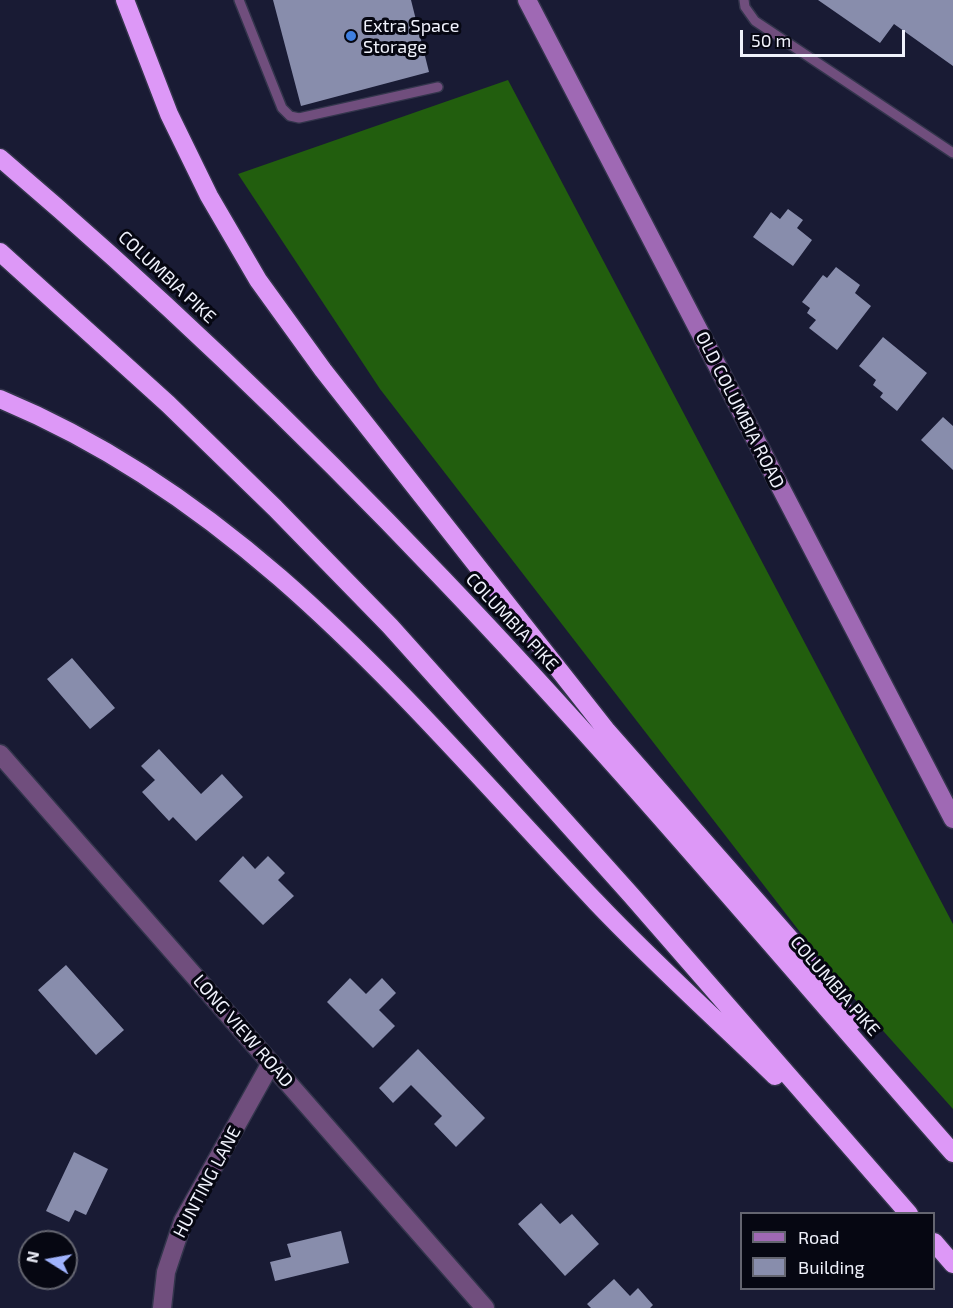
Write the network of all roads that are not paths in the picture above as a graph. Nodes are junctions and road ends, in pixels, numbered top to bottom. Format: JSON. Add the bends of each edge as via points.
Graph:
{"nodes":[{"id":1,"x":125,"y":0,"type":"edge"},
{"id":2,"x":238,"y":0,"type":"edge"},
{"id":3,"x":527,"y":0,"type":"edge"},
{"id":4,"x":744,"y":0,"type":"edge"},
{"id":5,"x":438,"y":87,"type":"dead end"},
{"id":6,"x":953,"y":153,"type":"edge"},
{"id":7,"x":0,"y":158,"type":"edge"},
{"id":8,"x":0,"y":252,"type":"edge"},
{"id":9,"x":0,"y":399,"type":"edge"},
{"id":10,"x":0,"y":754,"type":"edge"},
{"id":11,"x":953,"y":819,"type":"edge"},
{"id":12,"x":271,"y":1063,"type":"junction"},
{"id":13,"x":920,"y":1116,"type":"junction"},
{"id":14,"x":953,"y":1153,"type":"edge"},
{"id":15,"x":869,"y":1168,"type":"junction"},
{"id":16,"x":907,"y":1212,"type":"edge"},
{"id":17,"x":935,"y":1244,"type":"edge"},
{"id":18,"x":953,"y":1264,"type":"edge"},
{"id":19,"x":162,"y":1308,"type":"edge"},
{"id":20,"x":485,"y":1308,"type":"edge"}],
"edges":[{"from":1,"to":13,"type":"highway","via":[[169,114],[209,196],[258,280],[322,370],[607,731],[798,948]]},
{"from":2,"to":5,"type":"lane","via":[[282,108],[290,116],[299,118]]},
{"from":3,"to":11,"type":"street","name":"OLD COLUMBIA ROAD"},
{"from":4,"to":6,"type":"lane","via":[[754,21]]},
{"from":7,"to":13,"type":"highway","name":"COLUMBIA PIKE","via":[[218,352],[443,579]]},
{"from":8,"to":15,"type":"highway","via":[[168,404],[390,626]]},
{"from":9,"to":15,"type":"highway","via":[[82,437],[152,478],[234,538],[288,584],[362,651],[597,903]]},
{"from":10,"to":12,"type":"street","name":"LONG VIEW ROAD"},
{"from":12,"to":19,"type":"street","name":"HUNTING LANE","via":[[183,1221],[166,1272]]},
{"from":12,"to":20,"type":"street","name":"LONG VIEW ROAD"},
{"from":13,"to":14,"type":"highway","name":"COLUMBIA PIKE"},
{"from":15,"to":16,"type":"highway"},
{"from":17,"to":18,"type":"highway"}]}
